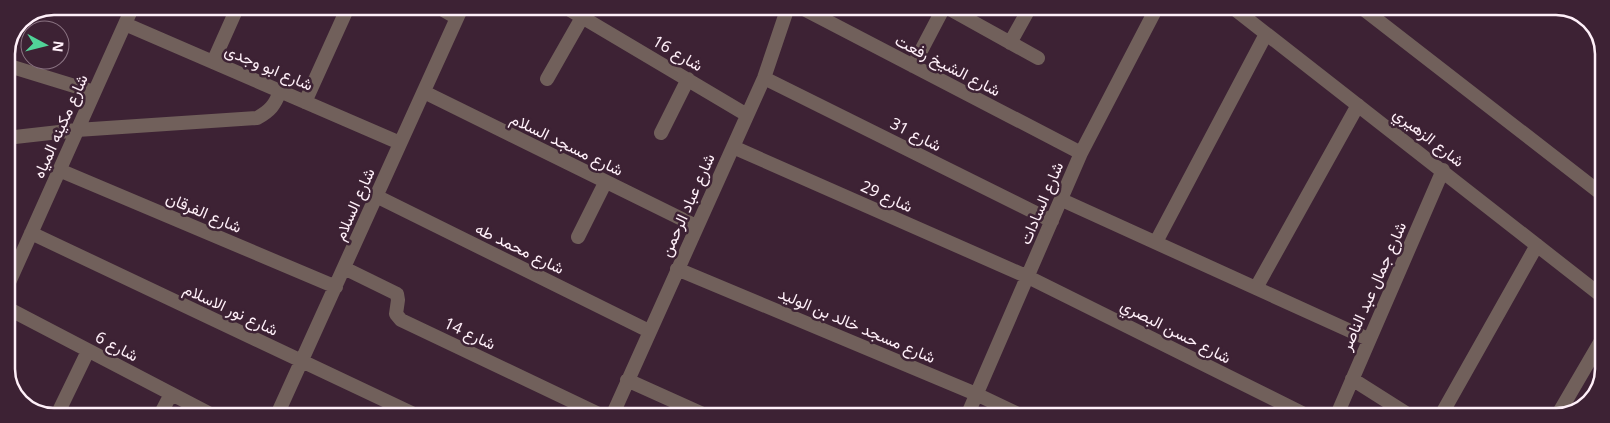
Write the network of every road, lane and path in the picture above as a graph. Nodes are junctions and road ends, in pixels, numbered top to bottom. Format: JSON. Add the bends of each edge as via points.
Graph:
{"nodes":[{"id":1,"x":128,"y":15,"type":"edge"},
{"id":2,"x":234,"y":15,"type":"edge"},
{"id":3,"x":344,"y":15,"type":"edge"},
{"id":4,"x":459,"y":15,"type":"edge"},
{"id":5,"x":583,"y":15,"type":"edge"},
{"id":6,"x":590,"y":15,"type":"edge"},
{"id":7,"x":785,"y":15,"type":"edge"},
{"id":8,"x":815,"y":15,"type":"edge"},
{"id":9,"x":941,"y":15,"type":"edge"},
{"id":10,"x":959,"y":15,"type":"edge"},
{"id":11,"x":1026,"y":15,"type":"edge"},
{"id":12,"x":1153,"y":15,"type":"edge"},
{"id":13,"x":1241,"y":15,"type":"edge"},
{"id":14,"x":1371,"y":15,"type":"edge"},
{"id":15,"x":125,"y":24,"type":"junction"},
{"id":16,"x":1266,"y":34,"type":"junction"},
{"id":17,"x":1010,"y":43,"type":"junction"},
{"id":18,"x":1038,"y":58,"type":"dead end"},
{"id":19,"x":213,"y":62,"type":"junction"},
{"id":20,"x":913,"y":66,"type":"junction"},
{"id":21,"x":15,"y":68,"type":"edge"},
{"id":22,"x":764,"y":78,"type":"junction"},
{"id":23,"x":547,"y":79,"type":"dead end"},
{"id":24,"x":688,"y":79,"type":"junction"},
{"id":25,"x":280,"y":91,"type":"junction"},
{"id":26,"x":94,"y":92,"type":"junction"},
{"id":27,"x":424,"y":92,"type":"junction"},
{"id":28,"x":305,"y":102,"type":"junction"},
{"id":29,"x":1358,"y":105,"type":"junction"},
{"id":30,"x":748,"y":115,"type":"junction"},
{"id":31,"x":77,"y":130,"type":"junction"},
{"id":32,"x":661,"y":133,"type":"dead end"},
{"id":33,"x":15,"y":137,"type":"edge"},
{"id":34,"x":400,"y":143,"type":"junction"},
{"id":35,"x":732,"y":147,"type":"junction"},
{"id":36,"x":1081,"y":153,"type":"junction"},
{"id":37,"x":59,"y":170,"type":"junction"},
{"id":38,"x":1443,"y":170,"type":"junction"},
{"id":39,"x":605,"y":183,"type":"junction"},
{"id":40,"x":1595,"y":189,"type":"edge"},
{"id":41,"x":376,"y":196,"type":"junction"},
{"id":42,"x":1062,"y":200,"type":"junction"},
{"id":43,"x":1052,"y":222,"type":"junction"},
{"id":44,"x":696,"y":226,"type":"junction"},
{"id":45,"x":31,"y":234,"type":"junction"},
{"id":46,"x":578,"y":237,"type":"dead end"},
{"id":47,"x":1156,"y":242,"type":"junction"},
{"id":48,"x":1538,"y":245,"type":"junction"},
{"id":49,"x":15,"y":258,"type":"edge"},
{"id":50,"x":344,"y":268,"type":"junction"},
{"id":51,"x":677,"y":269,"type":"junction"},
{"id":52,"x":1028,"y":277,"type":"junction"},
{"id":53,"x":336,"y":287,"type":"junction"},
{"id":54,"x":1256,"y":288,"type":"junction"},
{"id":55,"x":1595,"y":291,"type":"edge"},
{"id":56,"x":15,"y":313,"type":"edge"},
{"id":57,"x":649,"y":331,"type":"junction"},
{"id":58,"x":1368,"y":339,"type":"junction"},
{"id":59,"x":88,"y":350,"type":"junction"},
{"id":60,"x":1595,"y":351,"type":"edge"},
{"id":61,"x":302,"y":362,"type":"junction"},
{"id":62,"x":1352,"y":379,"type":"junction"},
{"id":63,"x":627,"y":380,"type":"junction"},
{"id":64,"x":171,"y":394,"type":"junction"},
{"id":65,"x":976,"y":394,"type":"junction"},
{"id":66,"x":1562,"y":407,"type":"edge"},
{"id":67,"x":60,"y":408,"type":"edge"},
{"id":68,"x":164,"y":408,"type":"edge"},
{"id":69,"x":198,"y":408,"type":"edge"},
{"id":70,"x":280,"y":408,"type":"edge"},
{"id":71,"x":401,"y":408,"type":"edge"},
{"id":72,"x":586,"y":408,"type":"edge"},
{"id":73,"x":615,"y":408,"type":"edge"},
{"id":74,"x":689,"y":408,"type":"edge"},
{"id":75,"x":970,"y":408,"type":"edge"},
{"id":76,"x":1005,"y":408,"type":"edge"},
{"id":77,"x":1292,"y":408,"type":"edge"},
{"id":78,"x":1339,"y":408,"type":"edge"},
{"id":79,"x":1398,"y":408,"type":"edge"},
{"id":80,"x":1445,"y":408,"type":"edge"}],
"edges":[{"from":1,"to":15,"type":"street","name":"شارع مكينه المياه"},
{"from":2,"to":19,"type":"street"},
{"from":3,"to":28,"type":"street"},
{"from":4,"to":27,"type":"street","name":"شارع السلام"},
{"from":5,"to":23,"type":"street"},
{"from":6,"to":24,"type":"street","name":"شارع 16"},
{"from":7,"to":22,"type":"street","name":"شارع عباد الرحمن"},
{"from":8,"to":20,"type":"street","name":"شارع الشيخ رفعت"},
{"from":9,"to":20,"type":"street"},
{"from":10,"to":17,"type":"street"},
{"from":11,"to":17,"type":"street"},
{"from":12,"to":36,"type":"street","name":"شارع السادات"},
{"from":13,"to":16,"type":"street","name":"شارع الزهيري"},
{"from":14,"to":40,"type":"street"},
{"from":15,"to":19,"type":"street","name":"شارع ابو وجدى"},
{"from":15,"to":26,"type":"street","name":"شارع مكينه المياه"},
{"from":16,"to":29,"type":"street","name":"شارع الزهيري"},
{"from":16,"to":47,"type":"street"},
{"from":17,"to":18,"type":"street"},
{"from":19,"to":25,"type":"street","name":"شارع ابو وجدى"},
{"from":20,"to":36,"type":"street","name":"شارع الشيخ رفعت"},
{"from":21,"to":26,"type":"street"},
{"from":22,"to":30,"type":"street","name":"شارع عباد الرحمن"},
{"from":22,"to":43,"type":"street","name":"شارع 31"},
{"from":24,"to":30,"type":"street","name":"شارع 16"},
{"from":24,"to":32,"type":"street"},
{"from":25,"to":28,"type":"street","name":"شارع ابو وجدى"},
{"from":25,"to":31,"type":"street","via":[[272,107],[257,118]]},
{"from":26,"to":31,"type":"street","name":"شارع مكينه المياه"},
{"from":27,"to":34,"type":"street","name":"شارع السلام"},
{"from":27,"to":39,"type":"street","name":"شارع مسجد السلام"},
{"from":28,"to":34,"type":"street","name":"شارع ابو وجدى"},
{"from":29,"to":38,"type":"street","name":"شارع الزهيري"},
{"from":29,"to":54,"type":"street"},
{"from":30,"to":35,"type":"street","name":"شارع عباد الرحمن"},
{"from":31,"to":33,"type":"street"},
{"from":31,"to":37,"type":"street","name":"شارع مكينه المياه"},
{"from":34,"to":41,"type":"street","name":"شارع السلام"},
{"from":35,"to":44,"type":"street","name":"شارع عباد الرحمن"},
{"from":35,"to":52,"type":"street","name":"شارع 29"},
{"from":36,"to":42,"type":"street","name":"شارع السادات"},
{"from":37,"to":45,"type":"street","name":"شارع مكينه المياه"},
{"from":37,"to":53,"type":"street","name":"شارع الفرقان"},
{"from":38,"to":48,"type":"street","name":"شارع الزهيري"},
{"from":38,"to":58,"type":"street","name":"شارع جمال عبد الناصر"},
{"from":39,"to":44,"type":"street","name":"شارع مسجد السلام"},
{"from":39,"to":46,"type":"street"},
{"from":41,"to":50,"type":"street","name":"شارع السلام"},
{"from":41,"to":57,"type":"street","name":"شارع محمد طه"},
{"from":42,"to":43,"type":"street","name":"شارع السادات"},
{"from":42,"to":47,"type":"street"},
{"from":43,"to":52,"type":"street","name":"شارع السادات"},
{"from":44,"to":51,"type":"street","name":"شارع عباد الرحمن"},
{"from":45,"to":49,"type":"street","name":"شارع مكينه المياه"},
{"from":45,"to":61,"type":"street","name":"شارع نور الاسلام"},
{"from":47,"to":54,"type":"street"},
{"from":48,"to":55,"type":"street","name":"شارع الزهيري"},
{"from":48,"to":80,"type":"street"},
{"from":50,"to":53,"type":"street","name":"شارع السلام"},
{"from":50,"to":72,"type":"street","name":"شارع 14","via":[[397,294],[396,314],[402,320]]},
{"from":51,"to":57,"type":"street","name":"شارع عباد الرحمن"},
{"from":51,"to":65,"type":"street","name":"شارع مسجد خالد بن الوليد"},
{"from":52,"to":65,"type":"street","name":"شارع السادات"},
{"from":52,"to":77,"type":"street","name":"شارع حسن البصري"},
{"from":53,"to":61,"type":"street","name":"شارع السلام"},
{"from":54,"to":58,"type":"street"},
{"from":56,"to":59,"type":"street","name":"شارع 6"},
{"from":57,"to":63,"type":"street","name":"شارع عباد الرحمن"},
{"from":58,"to":62,"type":"street","name":"شارع جمال عبد الناصر"},
{"from":59,"to":64,"type":"street","name":"شارع 6"},
{"from":59,"to":67,"type":"street"},
{"from":60,"to":66,"type":"street"},
{"from":61,"to":70,"type":"street","name":"شارع السلام"},
{"from":61,"to":71,"type":"street","name":"شارع نور الاسلام"},
{"from":62,"to":78,"type":"street","name":"شارع جمال عبد الناصر"},
{"from":62,"to":79,"type":"street"},
{"from":63,"to":73,"type":"street","name":"شارع عباد الرحمن"},
{"from":63,"to":74,"type":"street"},
{"from":64,"to":68,"type":"street"},
{"from":64,"to":69,"type":"street","name":"شارع 6"},
{"from":65,"to":75,"type":"street","name":"شارع السادات"},
{"from":65,"to":76,"type":"street","name":"شارع مسجد خالد بن الوليد"}]}
